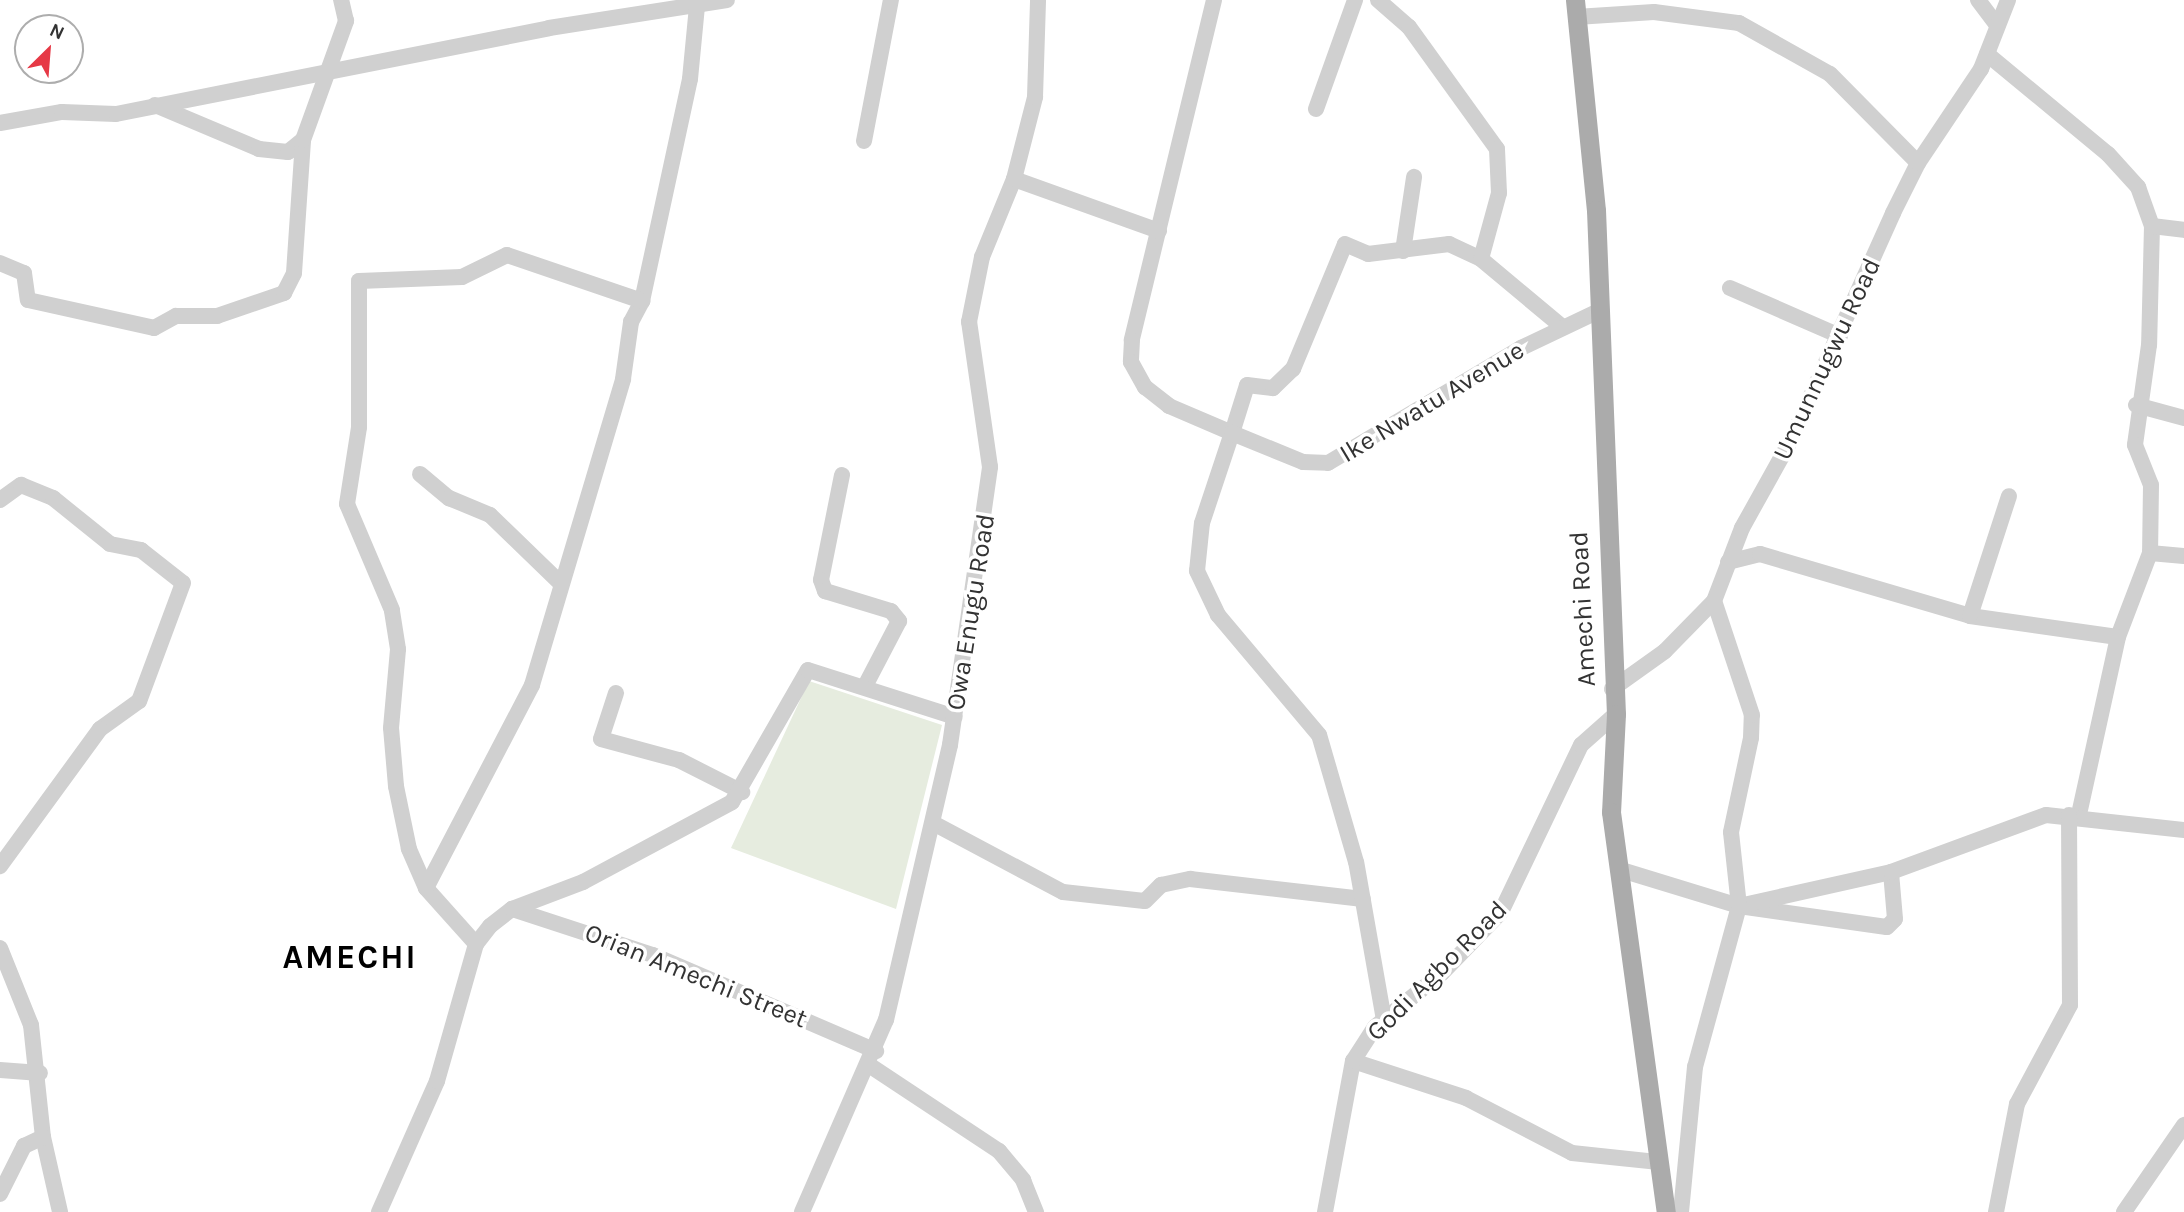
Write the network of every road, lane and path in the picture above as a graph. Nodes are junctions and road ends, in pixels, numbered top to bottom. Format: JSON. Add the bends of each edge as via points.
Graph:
{"nodes":[{"id":1,"x":341,"y":0,"type":"edge"},
{"id":2,"x":354,"y":0,"type":"edge"},
{"id":3,"x":727,"y":0,"type":"edge"},
{"id":4,"x":891,"y":0,"type":"edge"},
{"id":5,"x":1038,"y":0,"type":"edge"},
{"id":6,"x":1214,"y":0,"type":"edge"},
{"id":7,"x":1355,"y":0,"type":"edge"},
{"id":8,"x":1378,"y":0,"type":"edge"},
{"id":9,"x":1406,"y":0,"type":"edge"},
{"id":10,"x":1978,"y":0,"type":"edge"},
{"id":11,"x":2008,"y":0,"type":"edge"},
{"id":12,"x":658,"y":6,"type":"edge"},
{"id":13,"x":697,"y":6,"type":"junction"},
{"id":14,"x":1575,"y":8,"type":"edge"},
{"id":15,"x":1396,"y":14,"type":"junction"},
{"id":16,"x":346,"y":21,"type":"junction"},
{"id":17,"x":1997,"y":25,"type":"junction"},
{"id":18,"x":1987,"y":54,"type":"junction"},
{"id":19,"x":327,"y":74,"type":"junction"},
{"id":20,"x":155,"y":105,"type":"junction"},
{"id":21,"x":1317,"y":109,"type":"dead end"},
{"id":22,"x":0,"y":123,"type":"edge"},
{"id":23,"x":303,"y":141,"type":"junction"},
{"id":24,"x":864,"y":141,"type":"dead end"},
{"id":25,"x":1917,"y":163,"type":"junction"},
{"id":26,"x":1414,"y":177,"type":"dead end"},
{"id":27,"x":1014,"y":179,"type":"junction"},
{"id":28,"x":2152,"y":226,"type":"junction"},
{"id":29,"x":2184,"y":230,"type":"edge"},
{"id":30,"x":1158,"y":232,"type":"junction"},
{"id":31,"x":1403,"y":251,"type":"junction"},
{"id":32,"x":1480,"y":259,"type":"junction"},
{"id":33,"x":0,"y":263,"type":"edge"},
{"id":34,"x":1730,"y":288,"type":"dead end"},
{"id":35,"x":642,"y":301,"type":"junction"},
{"id":36,"x":1601,"y":310,"type":"junction"},
{"id":37,"x":1561,"y":326,"type":"junction"},
{"id":38,"x":1840,"y":336,"type":"junction"},
{"id":39,"x":2136,"y":405,"type":"junction"},
{"id":40,"x":2184,"y":418,"type":"edge"},
{"id":41,"x":1232,"y":433,"type":"junction"},
{"id":42,"x":420,"y":474,"type":"dead end"},
{"id":43,"x":842,"y":475,"type":"dead end"},
{"id":44,"x":2009,"y":496,"type":"dead end"},
{"id":45,"x":0,"y":500,"type":"edge"},
{"id":46,"x":2150,"y":553,"type":"junction"},
{"id":47,"x":2184,"y":556,"type":"edge"},
{"id":48,"x":1728,"y":562,"type":"junction"},
{"id":49,"x":558,"y":581,"type":"junction"},
{"id":50,"x":1714,"y":601,"type":"junction"},
{"id":51,"x":1969,"y":616,"type":"junction"},
{"id":52,"x":2118,"y":637,"type":"junction"},
{"id":53,"x":865,"y":686,"type":"junction"},
{"id":54,"x":1612,"y":689,"type":"junction"},
{"id":55,"x":616,"y":693,"type":"dead end"},
{"id":56,"x":1616,"y":714,"type":"junction"},
{"id":57,"x":955,"y":717,"type":"junction"},
{"id":58,"x":741,"y":792,"type":"junction"},
{"id":59,"x":2074,"y":815,"type":"junction"},
{"id":60,"x":933,"y":823,"type":"junction"},
{"id":61,"x":2184,"y":830,"type":"edge"},
{"id":62,"x":0,"y":866,"type":"edge"},
{"id":63,"x":1618,"y":869,"type":"junction"},
{"id":64,"x":1892,"y":872,"type":"junction"},
{"id":65,"x":426,"y":888,"type":"junction"},
{"id":66,"x":1363,"y":899,"type":"junction"},
{"id":67,"x":1739,"y":906,"type":"junction"},
{"id":68,"x":512,"y":908,"type":"junction"},
{"id":69,"x":477,"y":944,"type":"junction"},
{"id":70,"x":0,"y":948,"type":"edge"},
{"id":71,"x":1384,"y":1020,"type":"junction"},
{"id":72,"x":872,"y":1058,"type":"junction"},
{"id":73,"x":1353,"y":1061,"type":"junction"},
{"id":74,"x":0,"y":1070,"type":"edge"},
{"id":75,"x":40,"y":1073,"type":"junction"},
{"id":76,"x":2184,"y":1125,"type":"edge"},
{"id":77,"x":43,"y":1137,"type":"junction"},
{"id":78,"x":1657,"y":1162,"type":"junction"},
{"id":79,"x":0,"y":1194,"type":"edge"},
{"id":80,"x":60,"y":1212,"type":"edge"},
{"id":81,"x":379,"y":1212,"type":"edge"},
{"id":82,"x":802,"y":1212,"type":"edge"},
{"id":83,"x":1036,"y":1212,"type":"edge"},
{"id":84,"x":1325,"y":1212,"type":"edge"},
{"id":85,"x":1666,"y":1212,"type":"edge"},
{"id":86,"x":1681,"y":1212,"type":"edge"},
{"id":87,"x":1996,"y":1212,"type":"edge"},
{"id":88,"x":2124,"y":1212,"type":"edge"}],
"edges":[{"from":1,"to":16,"type":"street"},
{"from":2,"to":16,"type":"street"},
{"from":3,"to":13,"type":"street"},
{"from":4,"to":24,"type":"street"},
{"from":5,"to":27,"type":"street","name":"Owa Enugu Road","via":[[1039,67]]},
{"from":6,"to":30,"type":"street","name":"Ike Nwatu Avenue"},
{"from":7,"to":21,"type":"street"},
{"from":8,"to":15,"type":"street"},
{"from":9,"to":15,"type":"street"},
{"from":10,"to":17,"type":"street"},
{"from":11,"to":17,"type":"street","name":"Umunnugwu Road"},
{"from":12,"to":13,"type":"street"},
{"from":12,"to":19,"type":"street"},
{"from":13,"to":35,"type":"street","via":[[691,79]]},
{"from":14,"to":25,"type":"street","via":[[1739,23],[1830,74]]},
{"from":14,"to":36,"type":"main road","name":"Amechi Road","via":[[1592,138]]},
{"from":15,"to":32,"type":"street","via":[[1497,149],[1500,193]]},
{"from":16,"to":19,"type":"street"},
{"from":17,"to":18,"type":"street","name":"Umunnugwu Road"},
{"from":18,"to":25,"type":"street","name":"Umunnugwu Road"},
{"from":18,"to":28,"type":"street","via":[[2108,153],[2137,187]]},
{"from":19,"to":20,"type":"street"},
{"from":19,"to":23,"type":"street"},
{"from":20,"to":22,"type":"street","via":[[116,114],[62,112]]},
{"from":20,"to":23,"type":"street","via":[[258,149],[288,152]]},
{"from":23,"to":33,"type":"street","via":[[294,274],[284,293],[262,304],[217,316],[176,316],[154,328],[28,300],[24,273]]},
{"from":25,"to":38,"type":"street","name":"Umunnugwu Road"},
{"from":26,"to":31,"type":"street"},
{"from":27,"to":30,"type":"street"},
{"from":27,"to":57,"type":"street","name":"Owa Enugu Road","via":[[982,257],[969,322],[990,467]]},
{"from":28,"to":29,"type":"street"},
{"from":28,"to":39,"type":"street","via":[[2150,345]]},
{"from":30,"to":41,"type":"street","name":"Ike Nwatu Avenue","via":[[1132,340],[1136,376],[1169,406]]},
{"from":31,"to":32,"type":"street","via":[[1449,244]]},
{"from":31,"to":41,"type":"street","via":[[1368,254],[1345,244],[1293,369],[1273,388],[1247,386]]},
{"from":32,"to":37,"type":"street"},
{"from":34,"to":38,"type":"street"},
{"from":35,"to":49,"type":"street"},
{"from":35,"to":65,"type":"street","via":[[507,255],[462,277],[359,281],[359,427],[347,504],[392,610],[398,649],[391,755],[409,849]]},
{"from":36,"to":37,"type":"street","name":"Ike Nwatu Avenue"},
{"from":36,"to":54,"type":"main road","name":"Amechi Road"},
{"from":37,"to":41,"type":"street","name":"Ike Nwatu Avenue","via":[[1328,463],[1303,462]]},
{"from":38,"to":48,"type":"street","name":"Umunnugwu Road"},
{"from":39,"to":40,"type":"street"},
{"from":39,"to":46,"type":"street","via":[[2138,464],[2151,485]]},
{"from":41,"to":66,"type":"street","via":[[1202,523],[1198,571],[1231,636],[1296,700],[1318,735]]},
{"from":42,"to":49,"type":"street","via":[[449,498],[491,515]]},
{"from":43,"to":53,"type":"street","via":[[821,580],[825,591],[891,611],[899,621]]},
{"from":44,"to":51,"type":"street"},
{"from":45,"to":62,"type":"street","via":[[21,485],[53,498],[110,544],[141,550],[183,583],[139,701],[100,729]]},
{"from":46,"to":47,"type":"street"},
{"from":46,"to":52,"type":"street"},
{"from":48,"to":50,"type":"street","name":"Umunnugwu Road"},
{"from":48,"to":51,"type":"street","via":[[1760,554]]},
{"from":49,"to":65,"type":"street","via":[[530,689]]},
{"from":50,"to":54,"type":"street","name":"Umunnugwu Road","via":[[1665,651]]},
{"from":50,"to":67,"type":"street","via":[[1752,715],[1731,832]]},
{"from":51,"to":52,"type":"street"},
{"from":52,"to":59,"type":"street"},
{"from":53,"to":57,"type":"street","name":"Orian Amechi Street"},
{"from":53,"to":58,"type":"street","name":"Orian Amechi Street","via":[[814,669],[802,674]]},
{"from":54,"to":56,"type":"main road","name":"Amechi Road"},
{"from":55,"to":58,"type":"street","via":[[601,739],[679,760]]},
{"from":56,"to":63,"type":"main road","name":"Amechi Road","via":[[1609,762]]},
{"from":56,"to":71,"type":"street","name":"Godi Agbo Road","via":[[1581,745],[1501,912],[1442,973]]},
{"from":57,"to":60,"type":"street","name":"Owa Enugu Road"},
{"from":58,"to":68,"type":"street","name":"Orian Amechi Street","via":[[721,810],[583,882]]},
{"from":59,"to":61,"type":"street"},
{"from":59,"to":64,"type":"street","via":[[2030,819]]},
{"from":59,"to":87,"type":"street","via":[[2070,1005],[2017,1104]]},
{"from":60,"to":66,"type":"street","via":[[1063,892],[1145,901],[1161,885],[1190,879]]},
{"from":60,"to":72,"type":"street","name":"Owa Enugu Road"},
{"from":63,"to":67,"type":"street"},
{"from":63,"to":78,"type":"main road","name":"Amechi Road"},
{"from":64,"to":67,"type":"street"},
{"from":64,"to":67,"type":"street","via":[[1895,919],[1887,927]]},
{"from":65,"to":69,"type":"street"},
{"from":66,"to":71,"type":"street"},
{"from":67,"to":86,"type":"street","via":[[1695,1067]]},
{"from":68,"to":69,"type":"street","name":"Orian Amechi Street"},
{"from":68,"to":72,"type":"street","name":"Orian Amechi Street","via":[[653,955]]},
{"from":69,"to":81,"type":"street","name":"Orian Amechi Street","via":[[437,1081]]},
{"from":70,"to":75,"type":"street","via":[[24,1002]]},
{"from":71,"to":73,"type":"street","name":"Godi Agbo Road"},
{"from":72,"to":82,"type":"street","name":"Owa Enugu Road"},
{"from":72,"to":83,"type":"street","name":"Orian Amechi Street","via":[[999,1150],[1023,1180]]},
{"from":73,"to":78,"type":"street","via":[[1466,1098],[1572,1153]]},
{"from":73,"to":84,"type":"street","name":"Godi Agbo Road"},
{"from":74,"to":75,"type":"street"},
{"from":75,"to":77,"type":"street"},
{"from":76,"to":88,"type":"street"},
{"from":77,"to":79,"type":"street","via":[[24,1146]]},
{"from":77,"to":80,"type":"street"},
{"from":78,"to":85,"type":"main road","name":"Amechi Road"}]}
